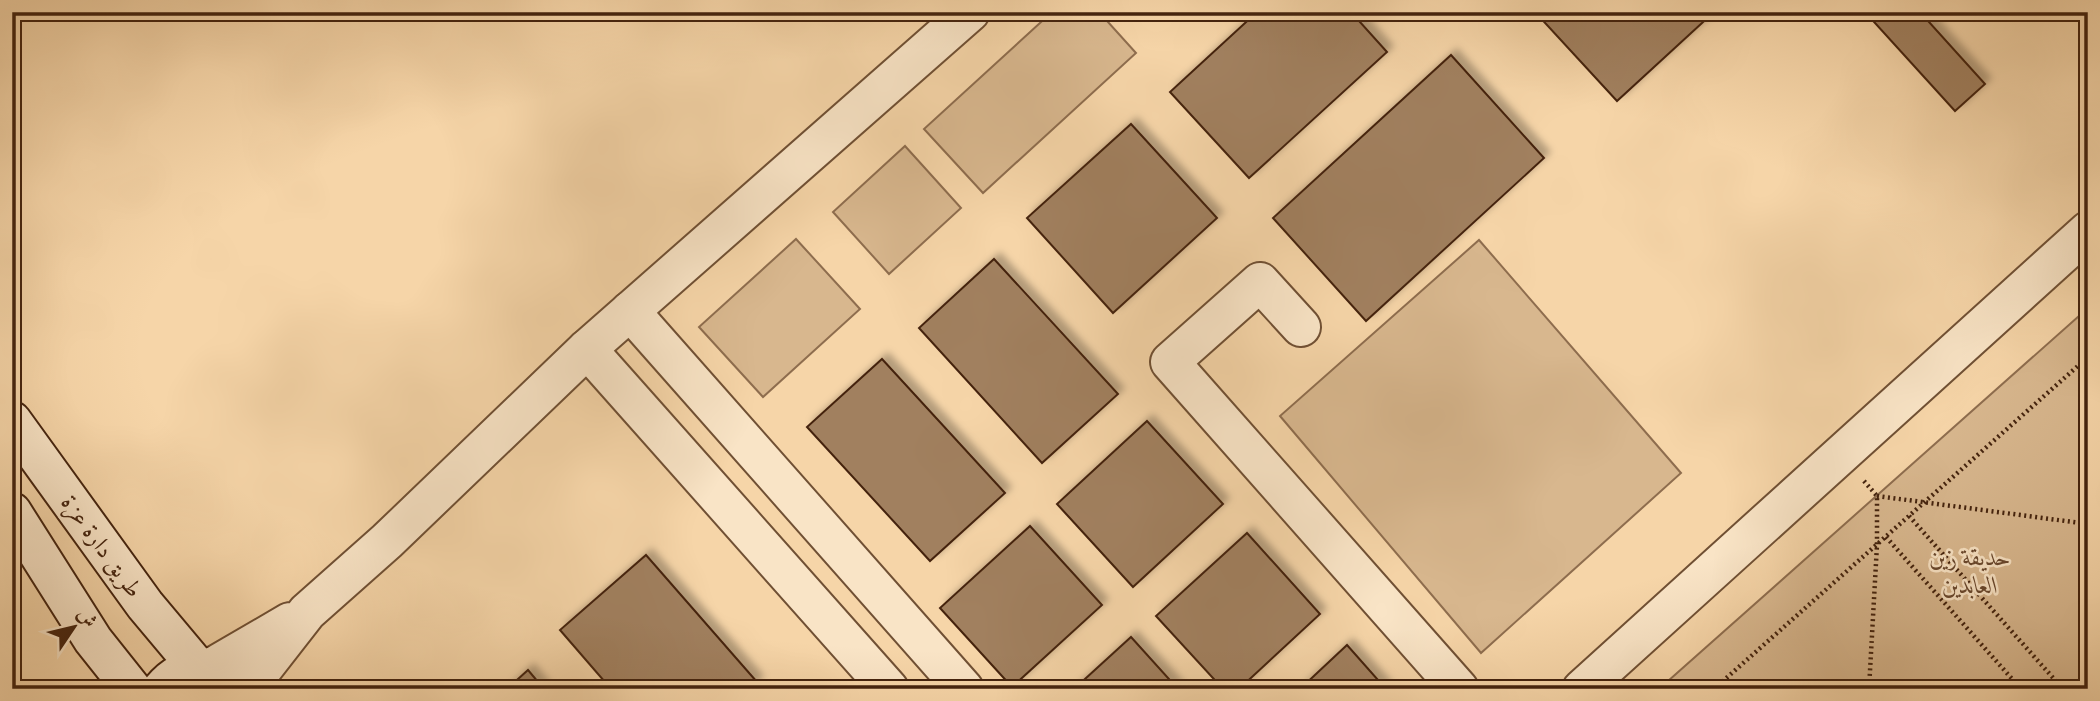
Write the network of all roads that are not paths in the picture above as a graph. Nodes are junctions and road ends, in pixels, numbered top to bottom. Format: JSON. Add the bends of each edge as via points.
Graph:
{"nodes":[{"id":1,"x":970,"y":12,"type":"edge"},
{"id":2,"x":2088,"y":231,"type":"edge"},
{"id":3,"x":630,"y":311,"type":"junction"},
{"id":4,"x":1301,"y":327,"type":"dead end"},
{"id":5,"x":587,"y":349,"type":"junction"},
{"id":6,"x":12,"y":421,"type":"edge"},
{"id":7,"x":12,"y":512,"type":"edge"},
{"id":8,"x":307,"y":612,"type":"junction"},
{"id":9,"x":215,"y":675,"type":"edge"},
{"id":10,"x":132,"y":689,"type":"edge"},
{"id":11,"x":162,"y":689,"type":"edge"},
{"id":12,"x":247,"y":689,"type":"edge"},
{"id":13,"x":889,"y":689,"type":"edge"},
{"id":14,"x":964,"y":689,"type":"edge"},
{"id":15,"x":1459,"y":689,"type":"edge"},
{"id":16,"x":1582,"y":689,"type":"edge"}],
"edges":[{"from":1,"to":3,"type":"street"},
{"from":2,"to":16,"type":"street"},
{"from":3,"to":5,"type":"street"},
{"from":3,"to":14,"type":"street"},
{"from":4,"to":15,"type":"street","via":[[1260,282],[1170,362]]},
{"from":5,"to":8,"type":"street"},
{"from":5,"to":13,"type":"street"},
{"from":6,"to":9,"type":"street","name":"طريق دارة عزة","via":[[145,605]]},
{"from":7,"to":10,"type":"street","via":[[93,640]]},
{"from":8,"to":9,"type":"street"},
{"from":8,"to":12,"type":"street"},
{"from":9,"to":11,"type":"street","via":[[183,670]]}]}
